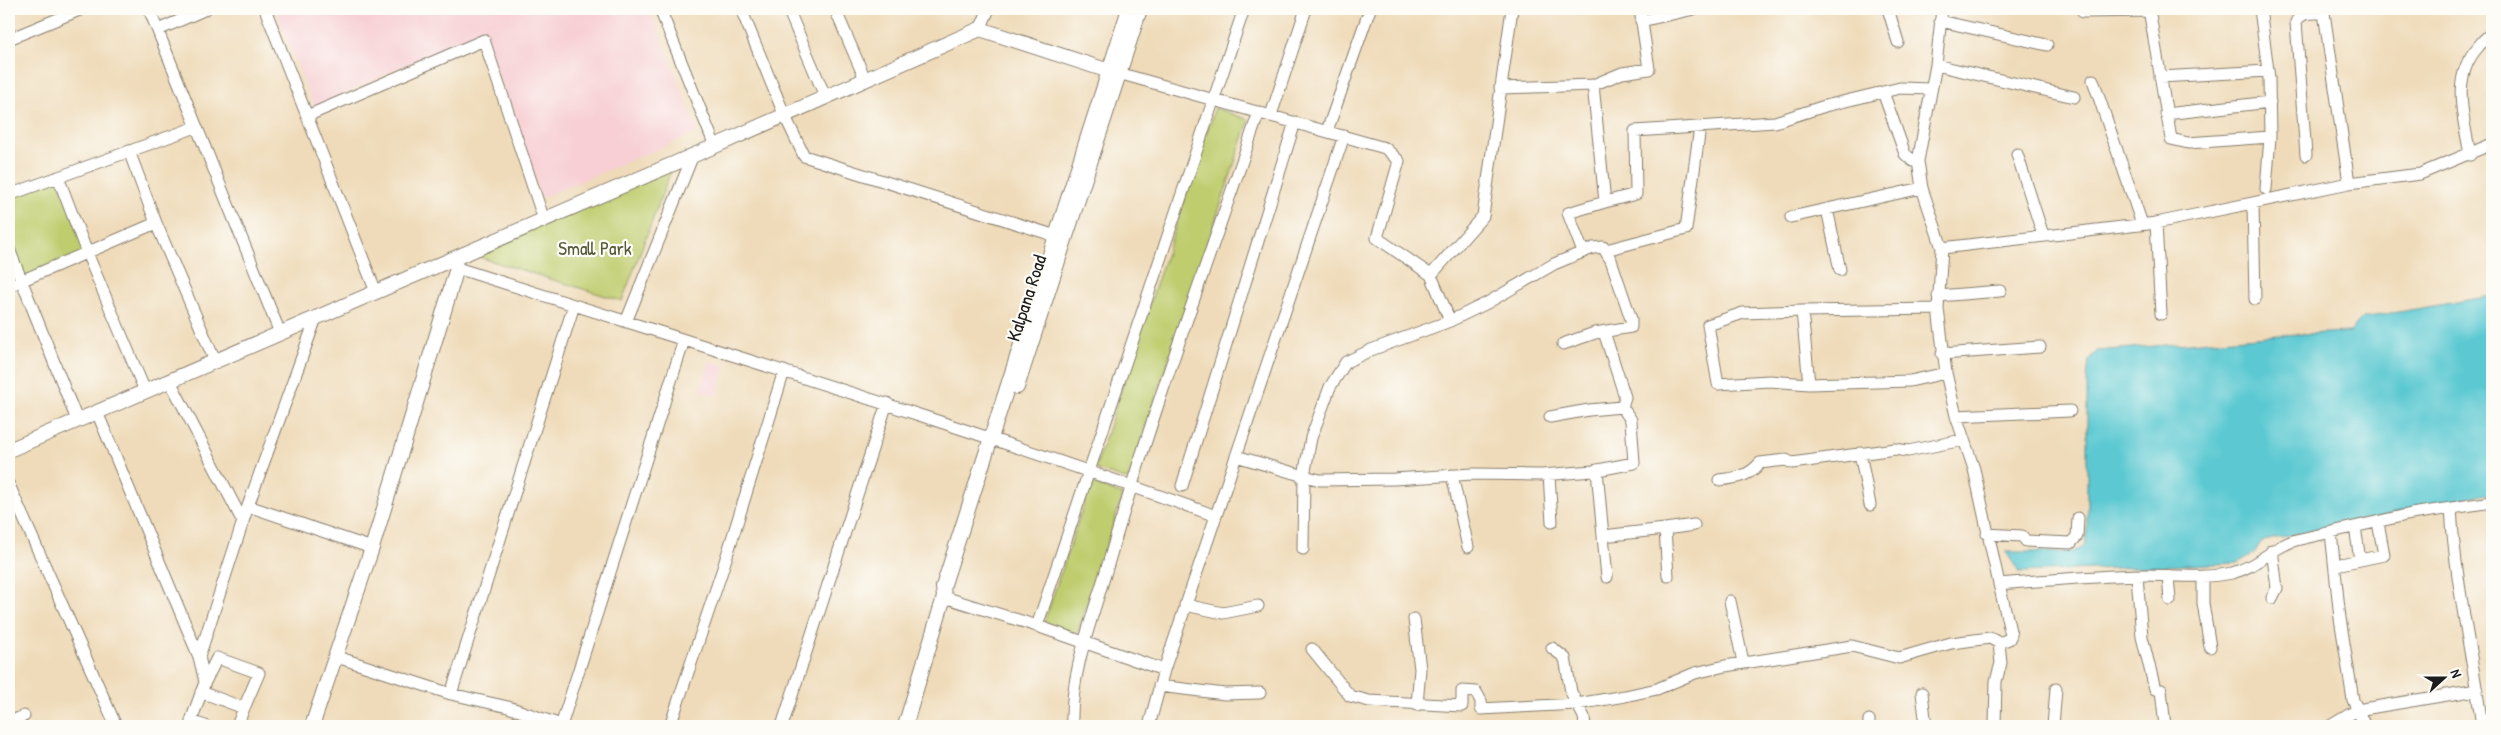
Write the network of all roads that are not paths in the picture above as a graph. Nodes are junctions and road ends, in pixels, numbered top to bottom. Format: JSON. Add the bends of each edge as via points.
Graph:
{"nodes":[{"id":1,"x":82,"y":9,"type":"edge"},
{"id":2,"x":149,"y":9,"type":"edge"},
{"id":3,"x":206,"y":9,"type":"edge"},
{"id":4,"x":265,"y":9,"type":"edge"},
{"id":5,"x":660,"y":9,"type":"edge"},
{"id":6,"x":741,"y":9,"type":"edge"},
{"id":7,"x":788,"y":9,"type":"edge"},
{"id":8,"x":834,"y":9,"type":"edge"},
{"id":9,"x":989,"y":9,"type":"edge"},
{"id":10,"x":1129,"y":9,"type":"edge"},
{"id":11,"x":1140,"y":9,"type":"edge"},
{"id":12,"x":1244,"y":9,"type":"edge"},
{"id":13,"x":1306,"y":9,"type":"edge"},
{"id":14,"x":1370,"y":9,"type":"edge"},
{"id":15,"x":1512,"y":9,"type":"edge"},
{"id":16,"x":1640,"y":9,"type":"edge"},
{"id":17,"x":1694,"y":9,"type":"edge"},
{"id":18,"x":1888,"y":9,"type":"edge"},
{"id":19,"x":1942,"y":9,"type":"edge"},
{"id":20,"x":2260,"y":9,"type":"edge"},
{"id":21,"x":2149,"y":10,"type":"edge"},
{"id":22,"x":2324,"y":11,"type":"edge"},
{"id":23,"x":2083,"y":12,"type":"dead end"},
{"id":24,"x":1641,"y":21,"type":"junction"},
{"id":25,"x":1940,"y":21,"type":"junction"},
{"id":26,"x":980,"y":29,"type":"junction"},
{"id":27,"x":158,"y":30,"type":"junction"},
{"id":28,"x":2492,"y":34,"type":"edge"},
{"id":29,"x":9,"y":38,"type":"edge"},
{"id":30,"x":1898,"y":42,"type":"dead end"},
{"id":31,"x":2047,"y":45,"type":"dead end"},
{"id":32,"x":1936,"y":65,"type":"junction"},
{"id":33,"x":2268,"y":71,"type":"junction"},
{"id":34,"x":1114,"y":72,"type":"junction"},
{"id":35,"x":2160,"y":77,"type":"junction"},
{"id":36,"x":865,"y":79,"type":"junction"},
{"id":37,"x":2093,"y":80,"type":"dead end"},
{"id":38,"x":1593,"y":85,"type":"junction"},
{"id":39,"x":1500,"y":88,"type":"junction"},
{"id":40,"x":1931,"y":89,"type":"junction"},
{"id":41,"x":1884,"y":92,"type":"junction"},
{"id":42,"x":825,"y":96,"type":"junction"},
{"id":43,"x":2074,"y":97,"type":"dead end"},
{"id":44,"x":1214,"y":99,"type":"junction"},
{"id":45,"x":2270,"y":102,"type":"junction"},
{"id":46,"x":1259,"y":112,"type":"junction"},
{"id":47,"x":784,"y":114,"type":"junction"},
{"id":48,"x":2166,"y":114,"type":"junction"},
{"id":49,"x":1271,"y":115,"type":"junction"},
{"id":50,"x":307,"y":116,"type":"junction"},
{"id":51,"x":1295,"y":122,"type":"junction"},
{"id":52,"x":196,"y":126,"type":"junction"},
{"id":53,"x":1700,"y":127,"type":"junction"},
{"id":54,"x":1327,"y":131,"type":"junction"},
{"id":55,"x":1344,"y":136,"type":"junction"},
{"id":56,"x":2270,"y":137,"type":"junction"},
{"id":57,"x":2492,"y":144,"type":"edge"},
{"id":58,"x":715,"y":146,"type":"junction"},
{"id":59,"x":129,"y":151,"type":"junction"},
{"id":60,"x":2017,"y":154,"type":"dead end"},
{"id":61,"x":2470,"y":154,"type":"junction"},
{"id":62,"x":693,"y":155,"type":"junction"},
{"id":63,"x":2306,"y":155,"type":"dead end"},
{"id":64,"x":1918,"y":161,"type":"junction"},
{"id":65,"x":58,"y":177,"type":"junction"},
{"id":66,"x":2350,"y":183,"type":"junction"},
{"id":67,"x":1922,"y":188,"type":"junction"},
{"id":68,"x":2266,"y":189,"type":"dead end"},
{"id":69,"x":9,"y":195,"type":"edge"},
{"id":70,"x":1605,"y":202,"type":"junction"},
{"id":71,"x":2253,"y":203,"type":"junction"},
{"id":72,"x":1827,"y":209,"type":"junction"},
{"id":73,"x":1791,"y":217,"type":"dead end"},
{"id":74,"x":544,"y":220,"type":"junction"},
{"id":75,"x":156,"y":223,"type":"junction"},
{"id":76,"x":2156,"y":223,"type":"junction"},
{"id":77,"x":2142,"y":224,"type":"junction"},
{"id":78,"x":2043,"y":235,"type":"junction"},
{"id":79,"x":1056,"y":236,"type":"junction"},
{"id":80,"x":1942,"y":248,"type":"junction"},
{"id":81,"x":9,"y":249,"type":"edge"},
{"id":82,"x":1606,"y":250,"type":"junction"},
{"id":83,"x":1584,"y":252,"type":"junction"},
{"id":84,"x":87,"y":254,"type":"junction"},
{"id":85,"x":455,"y":264,"type":"junction"},
{"id":86,"x":1840,"y":270,"type":"dead end"},
{"id":87,"x":1431,"y":275,"type":"junction"},
{"id":88,"x":21,"y":281,"type":"junction"},
{"id":89,"x":9,"y":286,"type":"edge"},
{"id":90,"x":2000,"y":291,"type":"dead end"},
{"id":91,"x":376,"y":292,"type":"junction"},
{"id":92,"x":1938,"y":296,"type":"junction"},
{"id":93,"x":2254,"y":299,"type":"dead end"},
{"id":94,"x":574,"y":306,"type":"junction"},
{"id":95,"x":1938,"y":309,"type":"junction"},
{"id":96,"x":1802,"y":311,"type":"junction"},
{"id":97,"x":2161,"y":314,"type":"dead end"},
{"id":98,"x":316,"y":318,"type":"junction"},
{"id":99,"x":1450,"y":321,"type":"junction"},
{"id":100,"x":626,"y":322,"type":"junction"},
{"id":101,"x":1604,"y":332,"type":"junction"},
{"id":102,"x":280,"y":333,"type":"junction"},
{"id":103,"x":684,"y":340,"type":"junction"},
{"id":104,"x":1563,"y":344,"type":"dead end"},
{"id":105,"x":2040,"y":347,"type":"dead end"},
{"id":106,"x":1942,"y":354,"type":"junction"},
{"id":107,"x":215,"y":361,"type":"junction"},
{"id":108,"x":784,"y":371,"type":"junction"},
{"id":109,"x":1946,"y":373,"type":"junction"},
{"id":110,"x":170,"y":381,"type":"junction"},
{"id":111,"x":1809,"y":384,"type":"junction"},
{"id":112,"x":145,"y":391,"type":"junction"},
{"id":113,"x":887,"y":403,"type":"junction"},
{"id":114,"x":1622,"y":408,"type":"junction"},
{"id":115,"x":2070,"y":411,"type":"dead end"},
{"id":116,"x":97,"y":412,"type":"junction"},
{"id":117,"x":1956,"y":416,"type":"junction"},
{"id":118,"x":1550,"y":417,"type":"dead end"},
{"id":119,"x":77,"y":420,"type":"junction"},
{"id":120,"x":995,"y":440,"type":"junction"},
{"id":121,"x":1963,"y":440,"type":"junction"},
{"id":122,"x":9,"y":450,"type":"edge"},
{"id":123,"x":1860,"y":453,"type":"junction"},
{"id":124,"x":1236,"y":456,"type":"junction"},
{"id":125,"x":1089,"y":470,"type":"junction"},
{"id":126,"x":1597,"y":470,"type":"junction"},
{"id":127,"x":1452,"y":475,"type":"junction"},
{"id":128,"x":1549,"y":475,"type":"junction"},
{"id":129,"x":1304,"y":476,"type":"junction"},
{"id":130,"x":1719,"y":480,"type":"dead end"},
{"id":131,"x":9,"y":484,"type":"edge"},
{"id":132,"x":1131,"y":486,"type":"junction"},
{"id":133,"x":1182,"y":486,"type":"dead end"},
{"id":134,"x":2492,"y":502,"type":"edge"},
{"id":135,"x":1870,"y":505,"type":"dead end"},
{"id":136,"x":248,"y":506,"type":"junction"},
{"id":137,"x":2451,"y":508,"type":"junction"},
{"id":138,"x":1216,"y":516,"type":"junction"},
{"id":139,"x":2078,"y":518,"type":"dead end"},
{"id":140,"x":243,"y":522,"type":"junction"},
{"id":141,"x":1552,"y":522,"type":"dead end"},
{"id":142,"x":2378,"y":522,"type":"junction"},
{"id":143,"x":1694,"y":525,"type":"dead end"},
{"id":144,"x":2355,"y":528,"type":"junction"},
{"id":145,"x":1665,"y":529,"type":"junction"},
{"id":146,"x":2331,"y":533,"type":"junction"},
{"id":147,"x":1987,"y":534,"type":"junction"},
{"id":148,"x":1602,"y":536,"type":"junction"},
{"id":149,"x":1468,"y":547,"type":"dead end"},
{"id":150,"x":372,"y":548,"type":"junction"},
{"id":151,"x":1303,"y":549,"type":"dead end"},
{"id":152,"x":2272,"y":550,"type":"junction"},
{"id":153,"x":2360,"y":560,"type":"junction"},
{"id":154,"x":2336,"y":565,"type":"junction"},
{"id":155,"x":1668,"y":576,"type":"dead end"},
{"id":156,"x":2138,"y":576,"type":"junction"},
{"id":157,"x":2168,"y":576,"type":"junction"},
{"id":158,"x":2203,"y":576,"type":"junction"},
{"id":159,"x":1607,"y":577,"type":"dead end"},
{"id":160,"x":1999,"y":584,"type":"junction"},
{"id":161,"x":944,"y":597,"type":"junction"},
{"id":162,"x":2272,"y":598,"type":"dead end"},
{"id":163,"x":2170,"y":600,"type":"dead end"},
{"id":164,"x":1730,"y":601,"type":"dead end"},
{"id":165,"x":1185,"y":605,"type":"junction"},
{"id":166,"x":1258,"y":606,"type":"dead end"},
{"id":167,"x":1414,"y":619,"type":"dead end"},
{"id":168,"x":1037,"y":626,"type":"junction"},
{"id":169,"x":1086,"y":642,"type":"junction"},
{"id":170,"x":1999,"y":643,"type":"junction"},
{"id":171,"x":2210,"y":647,"type":"dead end"},
{"id":172,"x":1552,"y":648,"type":"dead end"},
{"id":173,"x":1312,"y":649,"type":"dead end"},
{"id":174,"x":200,"y":657,"type":"junction"},
{"id":175,"x":337,"y":657,"type":"junction"},
{"id":176,"x":1743,"y":662,"type":"junction"},
{"id":177,"x":1164,"y":670,"type":"junction"},
{"id":178,"x":1159,"y":686,"type":"junction"},
{"id":179,"x":203,"y":687,"type":"junction"},
{"id":180,"x":2056,"y":689,"type":"dead end"},
{"id":181,"x":2477,"y":690,"type":"junction"},
{"id":182,"x":1260,"y":693,"type":"dead end"},
{"id":183,"x":1922,"y":693,"type":"dead end"},
{"id":184,"x":451,"y":694,"type":"junction"},
{"id":185,"x":1577,"y":704,"type":"junction"},
{"id":186,"x":1417,"y":705,"type":"junction"},
{"id":187,"x":244,"y":708,"type":"junction"},
{"id":188,"x":2357,"y":710,"type":"junction"},
{"id":189,"x":24,"y":716,"type":"dead end"},
{"id":190,"x":9,"y":722,"type":"edge"},
{"id":191,"x":2492,"y":724,"type":"edge"},
{"id":192,"x":561,"y":725,"type":"edge"},
{"id":193,"x":116,"y":726,"type":"edge"},
{"id":194,"x":205,"y":726,"type":"edge"},
{"id":195,"x":238,"y":726,"type":"edge"},
{"id":196,"x":312,"y":726,"type":"edge"},
{"id":197,"x":670,"y":726,"type":"edge"},
{"id":198,"x":782,"y":726,"type":"edge"},
{"id":199,"x":905,"y":726,"type":"edge"},
{"id":200,"x":1072,"y":726,"type":"edge"},
{"id":201,"x":1149,"y":726,"type":"edge"},
{"id":202,"x":1585,"y":726,"type":"edge"},
{"id":203,"x":1926,"y":726,"type":"edge"},
{"id":204,"x":1995,"y":726,"type":"edge"},
{"id":205,"x":2053,"y":726,"type":"edge"},
{"id":206,"x":2165,"y":726,"type":"edge"},
{"id":207,"x":2330,"y":726,"type":"edge"},
{"id":208,"x":2365,"y":726,"type":"edge"},
{"id":209,"x":2483,"y":726,"type":"edge"}],
"edges":[{"from":1,"to":29,"type":"street"},
{"from":2,"to":27,"type":"street"},
{"from":3,"to":27,"type":"street"},
{"from":4,"to":50,"type":"street"},
{"from":5,"to":58,"type":"street"},
{"from":6,"to":47,"type":"street"},
{"from":7,"to":42,"type":"street"},
{"from":8,"to":36,"type":"street"},
{"from":9,"to":26,"type":"street"},
{"from":10,"to":34,"type":"street","name":"Kalpana Road"},
{"from":11,"to":34,"type":"street","name":"Kalpana Road"},
{"from":12,"to":44,"type":"street"},
{"from":13,"to":49,"type":"street"},
{"from":14,"to":54,"type":"street"},
{"from":15,"to":39,"type":"street"},
{"from":16,"to":24,"type":"street"},
{"from":17,"to":24,"type":"street"},
{"from":18,"to":30,"type":"street"},
{"from":19,"to":25,"type":"street"},
{"from":20,"to":33,"type":"street"},
{"from":21,"to":23,"type":"street"},
{"from":21,"to":35,"type":"street"},
{"from":22,"to":63,"type":"street","via":[[2306,13],[2296,22]]},
{"from":22,"to":66,"type":"street"},
{"from":24,"to":38,"type":"street","via":[[1649,69],[1622,73]]},
{"from":25,"to":31,"type":"street"},
{"from":25,"to":32,"type":"street"},
{"from":26,"to":34,"type":"street"},
{"from":26,"to":36,"type":"street"},
{"from":27,"to":52,"type":"street"},
{"from":28,"to":61,"type":"street","via":[[2466,64],[2459,91]]},
{"from":32,"to":40,"type":"street"},
{"from":32,"to":43,"type":"street"},
{"from":33,"to":35,"type":"street"},
{"from":33,"to":45,"type":"street"},
{"from":34,"to":44,"type":"street"},
{"from":34,"to":79,"type":"street","name":"Kalpana Road"},
{"from":34,"to":120,"type":"street","name":"Kalpana Road"},
{"from":35,"to":48,"type":"street"},
{"from":36,"to":42,"type":"street"},
{"from":37,"to":77,"type":"street"},
{"from":38,"to":39,"type":"street"},
{"from":38,"to":70,"type":"street"},
{"from":39,"to":87,"type":"street","via":[[1484,216]]},
{"from":40,"to":41,"type":"street","via":[[1900,88]]},
{"from":40,"to":64,"type":"street"},
{"from":41,"to":53,"type":"street","via":[[1775,122]]},
{"from":41,"to":64,"type":"street","via":[[1905,154]]},
{"from":42,"to":47,"type":"street"},
{"from":44,"to":46,"type":"street"},
{"from":44,"to":125,"type":"street"},
{"from":45,"to":48,"type":"street"},
{"from":45,"to":56,"type":"street"},
{"from":46,"to":49,"type":"street"},
{"from":46,"to":132,"type":"street"},
{"from":47,"to":58,"type":"street"},
{"from":47,"to":79,"type":"street","via":[[804,156]]},
{"from":48,"to":56,"type":"street","via":[[2171,139],[2179,142]]},
{"from":49,"to":51,"type":"street"},
{"from":50,"to":74,"type":"street","via":[[484,40]]},
{"from":50,"to":91,"type":"street"},
{"from":51,"to":54,"type":"street"},
{"from":51,"to":133,"type":"street"},
{"from":52,"to":59,"type":"street"},
{"from":52,"to":102,"type":"street"},
{"from":53,"to":70,"type":"street","via":[[1635,131],[1636,194]]},
{"from":53,"to":82,"type":"street","via":[[1686,229]]},
{"from":54,"to":55,"type":"street"},
{"from":55,"to":87,"type":"street","via":[[1385,148],[1399,161],[1377,238]]},
{"from":55,"to":124,"type":"street"},
{"from":56,"to":68,"type":"street"},
{"from":57,"to":61,"type":"street"},
{"from":58,"to":62,"type":"street"},
{"from":59,"to":65,"type":"street"},
{"from":59,"to":75,"type":"street"},
{"from":60,"to":78,"type":"street"},
{"from":61,"to":66,"type":"street","via":[[2420,174]]},
{"from":62,"to":74,"type":"street"},
{"from":62,"to":100,"type":"street"},
{"from":64,"to":67,"type":"street"},
{"from":65,"to":69,"type":"street"},
{"from":65,"to":84,"type":"street"},
{"from":66,"to":71,"type":"street"},
{"from":67,"to":72,"type":"street"},
{"from":67,"to":80,"type":"street"},
{"from":70,"to":83,"type":"street","via":[[1568,214]]},
{"from":71,"to":76,"type":"street"},
{"from":71,"to":93,"type":"street"},
{"from":72,"to":73,"type":"street"},
{"from":72,"to":86,"type":"street"},
{"from":74,"to":85,"type":"street"},
{"from":75,"to":84,"type":"street"},
{"from":75,"to":107,"type":"street"},
{"from":76,"to":77,"type":"street"},
{"from":76,"to":97,"type":"street"},
{"from":77,"to":78,"type":"street"},
{"from":78,"to":80,"type":"street"},
{"from":79,"to":120,"type":"street","name":"Kalpana Road"},
{"from":80,"to":92,"type":"street"},
{"from":81,"to":88,"type":"street"},
{"from":82,"to":83,"type":"street","via":[[1599,246]]},
{"from":82,"to":101,"type":"street","via":[[1631,326]]},
{"from":83,"to":99,"type":"street","via":[[1554,264]]},
{"from":84,"to":88,"type":"street"},
{"from":84,"to":112,"type":"street"},
{"from":85,"to":91,"type":"street"},
{"from":85,"to":94,"type":"street"},
{"from":85,"to":150,"type":"street"},
{"from":87,"to":99,"type":"street"},
{"from":88,"to":89,"type":"street"},
{"from":88,"to":119,"type":"street"},
{"from":90,"to":92,"type":"street"},
{"from":91,"to":98,"type":"street"},
{"from":92,"to":95,"type":"street"},
{"from":94,"to":100,"type":"street"},
{"from":94,"to":184,"type":"street"},
{"from":95,"to":96,"type":"street"},
{"from":95,"to":106,"type":"street"},
{"from":96,"to":111,"type":"street"},
{"from":96,"to":111,"type":"street","via":[[1743,313],[1708,325],[1718,384],[1770,381]]},
{"from":98,"to":102,"type":"street"},
{"from":98,"to":136,"type":"street"},
{"from":99,"to":129,"type":"street","via":[[1346,362],[1330,387],[1312,438]]},
{"from":100,"to":103,"type":"street"},
{"from":101,"to":104,"type":"street"},
{"from":101,"to":114,"type":"street","via":[[1625,396]]},
{"from":102,"to":107,"type":"street"},
{"from":103,"to":108,"type":"street"},
{"from":103,"to":192,"type":"street"},
{"from":105,"to":106,"type":"street"},
{"from":106,"to":109,"type":"street"},
{"from":107,"to":110,"type":"street"},
{"from":108,"to":113,"type":"street"},
{"from":108,"to":197,"type":"street"},
{"from":109,"to":111,"type":"street","via":[[1910,381]]},
{"from":109,"to":117,"type":"street"},
{"from":110,"to":112,"type":"street"},
{"from":110,"to":140,"type":"street"},
{"from":112,"to":116,"type":"street"},
{"from":113,"to":120,"type":"street"},
{"from":113,"to":198,"type":"street"},
{"from":114,"to":118,"type":"street"},
{"from":114,"to":126,"type":"street","via":[[1631,420],[1634,463]]},
{"from":115,"to":117,"type":"street"},
{"from":116,"to":119,"type":"street"},
{"from":116,"to":174,"type":"street"},
{"from":117,"to":121,"type":"street"},
{"from":119,"to":122,"type":"street"},
{"from":120,"to":125,"type":"street"},
{"from":120,"to":161,"type":"street","name":"Kalpana Road","via":[[943,587]]},
{"from":121,"to":123,"type":"street","via":[[1908,451],[1895,449]]},
{"from":121,"to":147,"type":"street","via":[[1974,470]]},
{"from":123,"to":130,"type":"street","via":[[1792,463],[1786,460],[1760,463],[1742,478]]},
{"from":123,"to":135,"type":"street"},
{"from":124,"to":129,"type":"street"},
{"from":124,"to":138,"type":"street"},
{"from":125,"to":132,"type":"street"},
{"from":125,"to":168,"type":"street"},
{"from":126,"to":128,"type":"street"},
{"from":126,"to":148,"type":"street"},
{"from":127,"to":128,"type":"street"},
{"from":127,"to":129,"type":"street","via":[[1320,480]]},
{"from":127,"to":149,"type":"street"},
{"from":128,"to":141,"type":"street"},
{"from":129,"to":151,"type":"street"},
{"from":131,"to":193,"type":"street"},
{"from":132,"to":138,"type":"street"},
{"from":132,"to":169,"type":"street"},
{"from":134,"to":137,"type":"street"},
{"from":136,"to":140,"type":"street"},
{"from":136,"to":150,"type":"street"},
{"from":137,"to":142,"type":"street"},
{"from":137,"to":181,"type":"street","via":[[2454,560]]},
{"from":138,"to":165,"type":"street"},
{"from":139,"to":147,"type":"street","via":[[2077,536],[2071,543],[2026,541],[2022,536]]},
{"from":140,"to":174,"type":"street"},
{"from":142,"to":144,"type":"street"},
{"from":142,"to":153,"type":"street","via":[[2384,555]]},
{"from":143,"to":145,"type":"street"},
{"from":144,"to":146,"type":"street"},
{"from":144,"to":153,"type":"street"},
{"from":145,"to":148,"type":"street"},
{"from":145,"to":155,"type":"street"},
{"from":146,"to":152,"type":"street","via":[[2283,544]]},
{"from":146,"to":154,"type":"street"},
{"from":147,"to":160,"type":"street"},
{"from":148,"to":159,"type":"street"},
{"from":150,"to":175,"type":"street"},
{"from":152,"to":158,"type":"street","via":[[2258,563],[2234,572]]},
{"from":152,"to":162,"type":"street","via":[[2277,588]]},
{"from":153,"to":154,"type":"street"},
{"from":154,"to":188,"type":"street","via":[[2340,618]]},
{"from":156,"to":157,"type":"street"},
{"from":156,"to":160,"type":"street"},
{"from":156,"to":206,"type":"street","via":[[2142,637],[2155,689],[2161,690]]},
{"from":157,"to":158,"type":"street"},
{"from":157,"to":163,"type":"street"},
{"from":158,"to":171,"type":"street","via":[[2203,603]]},
{"from":160,"to":170,"type":"street","via":[[2011,635],[2010,639]]},
{"from":161,"to":168,"type":"street"},
{"from":161,"to":199,"type":"street","name":"Kalpana Road"},
{"from":164,"to":176,"type":"street"},
{"from":165,"to":166,"type":"street","via":[[1223,613]]},
{"from":165,"to":177,"type":"street"},
{"from":167,"to":186,"type":"street","via":[[1420,669]]},
{"from":168,"to":169,"type":"street"},
{"from":169,"to":177,"type":"street"},
{"from":169,"to":200,"type":"street","via":[[1071,702]]},
{"from":170,"to":176,"type":"street","via":[[1990,638],[1951,643],[1899,658],[1852,646]]},
{"from":170,"to":204,"type":"street","via":[[2001,664],[1996,681]]},
{"from":172,"to":185,"type":"street","via":[[1565,658],[1571,692]]},
{"from":173,"to":186,"type":"street","via":[[1350,696],[1369,702]]},
{"from":174,"to":179,"type":"street"},
{"from":175,"to":184,"type":"street"},
{"from":175,"to":196,"type":"street"},
{"from":176,"to":185,"type":"street","via":[[1695,672],[1657,689]]},
{"from":177,"to":178,"type":"street"},
{"from":178,"to":182,"type":"street","via":[[1225,694]]},
{"from":178,"to":201,"type":"street"},
{"from":179,"to":187,"type":"street"},
{"from":179,"to":187,"type":"street","via":[[217,658],[259,673]]},
{"from":179,"to":194,"type":"street","via":[[191,721]]},
{"from":180,"to":205,"type":"street"},
{"from":181,"to":188,"type":"street"},
{"from":181,"to":209,"type":"street"},
{"from":183,"to":203,"type":"street"},
{"from":184,"to":192,"type":"street","via":[[508,707]]},
{"from":185,"to":186,"type":"street","via":[[1481,709],[1476,692],[1462,692],[1462,706]]},
{"from":185,"to":202,"type":"street"},
{"from":187,"to":195,"type":"street"},
{"from":188,"to":207,"type":"street"},
{"from":188,"to":208,"type":"street"},
{"from":189,"to":190,"type":"street"},
{"from":191,"to":209,"type":"street"}]}
